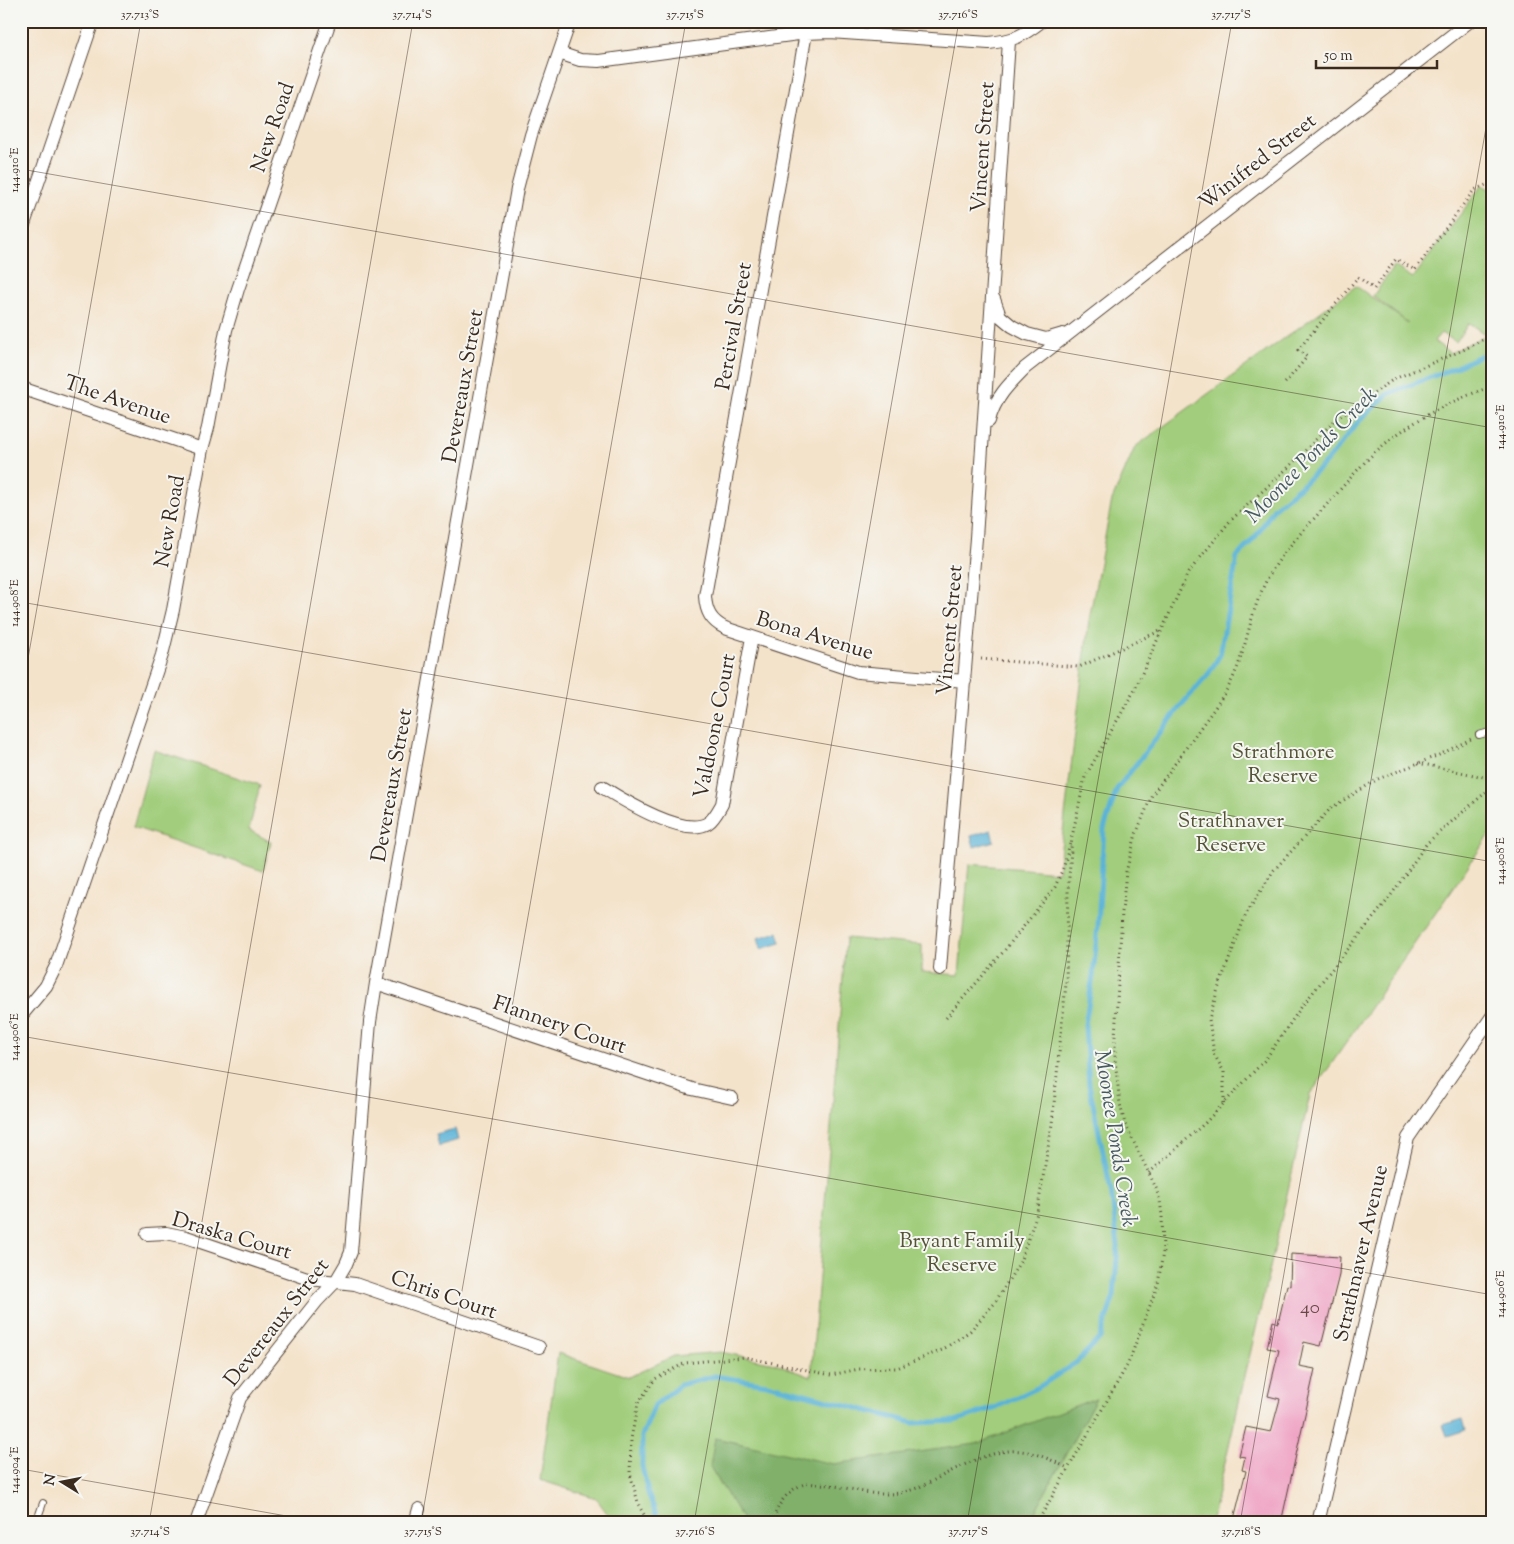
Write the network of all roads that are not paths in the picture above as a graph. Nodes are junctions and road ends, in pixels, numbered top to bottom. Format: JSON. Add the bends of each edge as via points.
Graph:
{"nodes":[{"id":1,"x":93,"y":21,"type":"edge"},
{"id":2,"x":330,"y":21,"type":"edge"},
{"id":3,"x":570,"y":21,"type":"edge"},
{"id":4,"x":1042,"y":21,"type":"edge"},
{"id":5,"x":1470,"y":21,"type":"edge"},
{"id":6,"x":806,"y":33,"type":"junction"},
{"id":7,"x":1009,"y":41,"type":"junction"},
{"id":8,"x":560,"y":53,"type":"junction"},
{"id":9,"x":21,"y":233,"type":"edge"},
{"id":10,"x":992,"y":294,"type":"junction"},
{"id":11,"x":1070,"y":332,"type":"junction"},
{"id":12,"x":1027,"y":334,"type":"joint"},
{"id":13,"x":21,"y":388,"type":"edge"},
{"id":14,"x":202,"y":448,"type":"junction"},
{"id":15,"x":982,"y":448,"type":"junction"},
{"id":16,"x":716,"y":624,"type":"joint"},
{"id":17,"x":752,"y":637,"type":"junction"},
{"id":18,"x":965,"y":681,"type":"junction"},
{"id":19,"x":1493,"y":731,"type":"edge"},
{"id":20,"x":1479,"y":735,"type":"road end"},
{"id":21,"x":602,"y":787,"type":"dead end"},
{"id":22,"x":940,"y":969,"type":"dead end"},
{"id":23,"x":376,"y":983,"type":"junction"},
{"id":24,"x":21,"y":1016,"type":"edge"},
{"id":25,"x":1493,"y":1016,"type":"edge"},
{"id":26,"x":732,"y":1098,"type":"dead end"},
{"id":27,"x":147,"y":1234,"type":"dead end"},
{"id":28,"x":336,"y":1281,"type":"junction"},
{"id":29,"x":539,"y":1348,"type":"dead end"},
{"id":30,"x":42,"y":1503,"type":"dead end"},
{"id":31,"x":420,"y":1509,"type":"dead end"},
{"id":32,"x":36,"y":1523,"type":"edge"},
{"id":33,"x":196,"y":1523,"type":"edge"},
{"id":34,"x":415,"y":1523,"type":"edge"},
{"id":35,"x":1318,"y":1523,"type":"edge"}],
"edges":[{"from":1,"to":9,"type":"street"},
{"from":2,"to":14,"type":"street","name":"New Road","via":[[238,289],[226,330]]},
{"from":3,"to":8,"type":"street","name":"Devereaux Street"},
{"from":4,"to":7,"type":"street","via":[[1022,37]]},
{"from":5,"to":11,"type":"street","name":"Winifred Street"},
{"from":6,"to":7,"type":"street","via":[[982,43]]},
{"from":6,"to":8,"type":"street","via":[[599,61],[580,60]]},
{"from":6,"to":16,"type":"street","name":"Percival Street","via":[[705,596],[705,607]]},
{"from":7,"to":10,"type":"street","name":"Vincent Street"},
{"from":8,"to":23,"type":"street","name":"Devereaux Street","via":[[531,135],[518,189]]},
{"from":10,"to":12,"type":"street","name":"Vincent Street","via":[[1000,316]]},
{"from":10,"to":15,"type":"street","name":"Vincent Street"},
{"from":11,"to":12,"type":"street","name":"Winifred Street","via":[[1046,339]]},
{"from":11,"to":15,"type":"street","name":"Winifred Street","via":[[1025,368],[998,398],[991,410]]},
{"from":13,"to":14,"type":"street","name":"The Avenue"},
{"from":14,"to":24,"type":"street","name":"New Road","via":[[174,610],[162,655],[56,966],[46,986]]},
{"from":15,"to":18,"type":"street","name":"Vincent Street"},
{"from":16,"to":17,"type":"street","name":"Bona Avenue"},
{"from":17,"to":18,"type":"street","name":"Bona Avenue","via":[[858,672]]},
{"from":17,"to":21,"type":"street","name":"Valdoone Court","via":[[722,804],[716,815],[700,826],[690,826],[655,817]]},
{"from":18,"to":22,"type":"street","name":"Vincent Street"},
{"from":19,"to":20,"type":"lane"},
{"from":23,"to":26,"type":"street","name":"Flannery Court","via":[[692,1089]]},
{"from":23,"to":28,"type":"street","name":"Devereaux Street","via":[[351,1252]]},
{"from":25,"to":35,"type":"street","name":"Strathnaver Avenue","via":[[1408,1138]]},
{"from":27,"to":28,"type":"street","name":"Draska Court","via":[[186,1237],[310,1279]]},
{"from":28,"to":29,"type":"street","name":"Chris Court","via":[[355,1284]]},
{"from":28,"to":33,"type":"street","name":"Devereaux Street","via":[[240,1398]]},
{"from":30,"to":32,"type":"lane"},
{"from":31,"to":34,"type":"street"}]}
